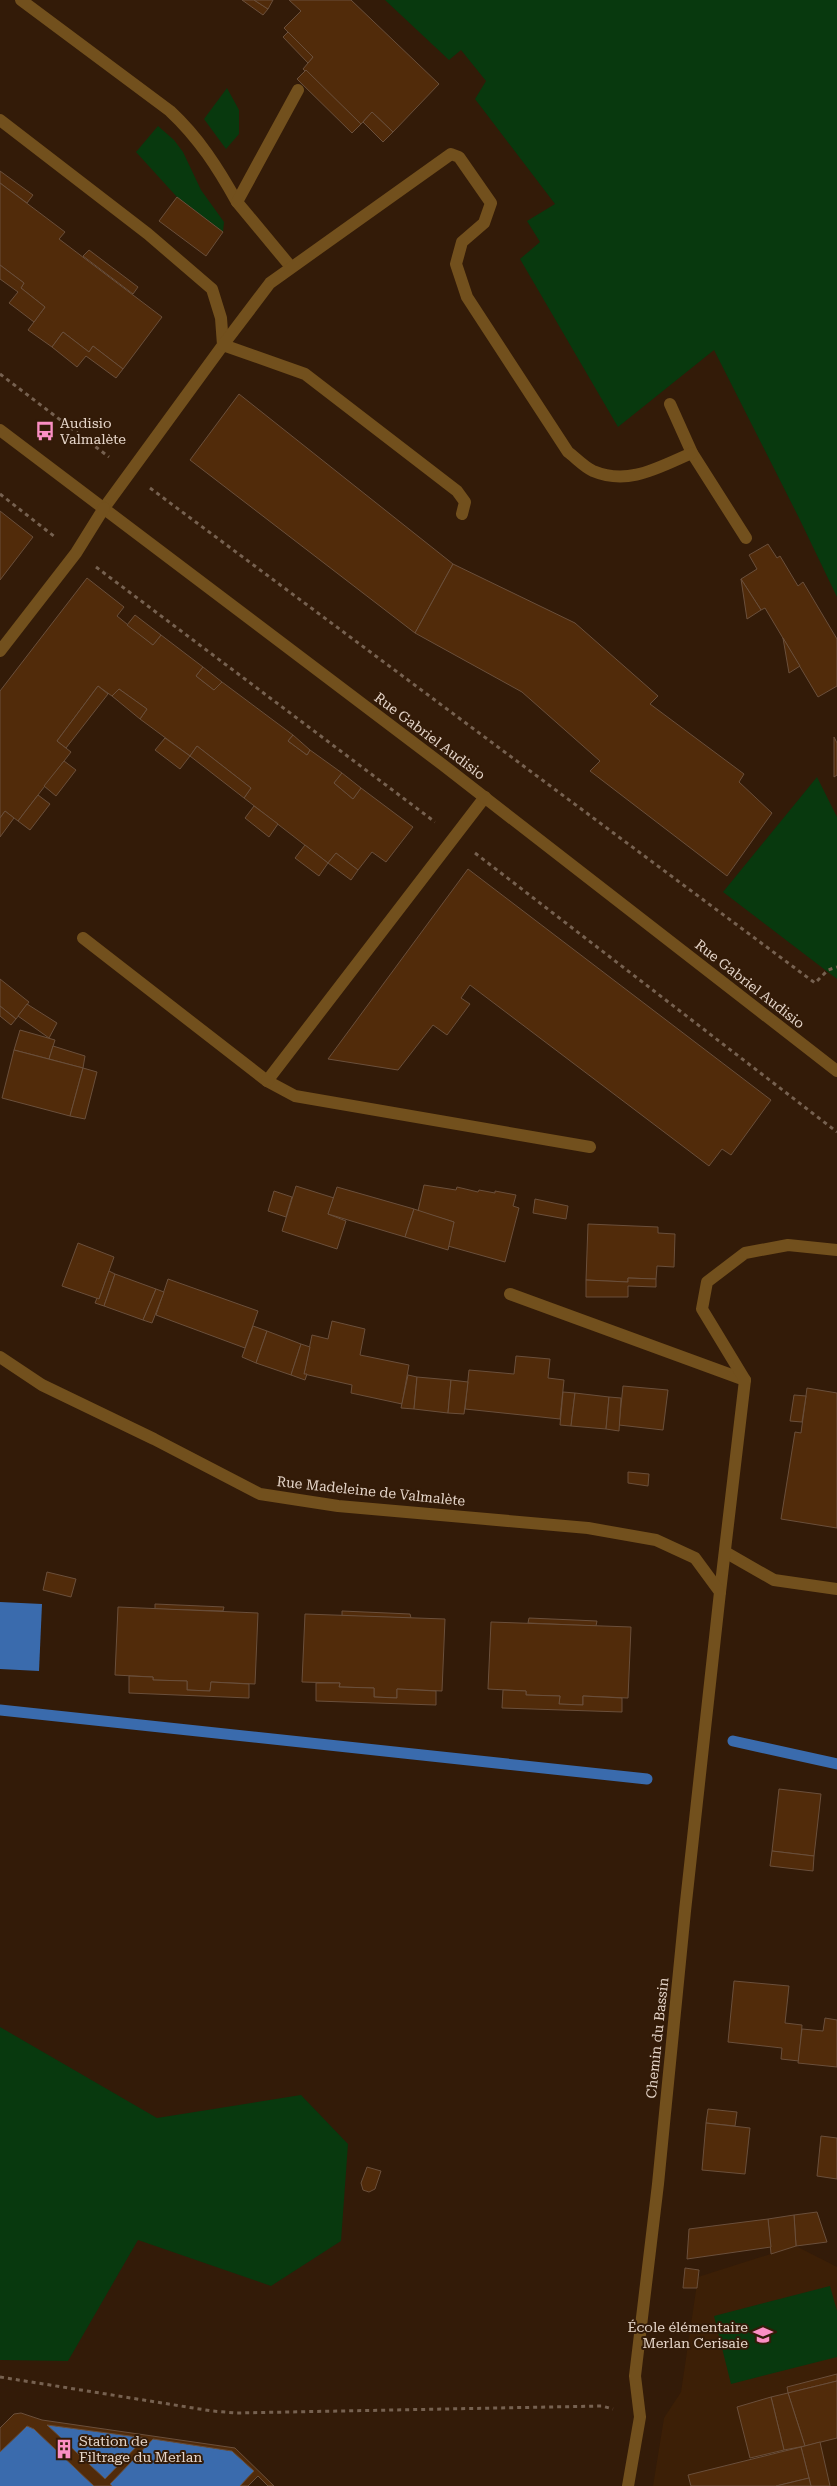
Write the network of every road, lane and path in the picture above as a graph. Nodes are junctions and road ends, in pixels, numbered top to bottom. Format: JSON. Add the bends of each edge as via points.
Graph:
{"nodes":[{"id":1,"x":21,"y":0,"type":"edge"},
{"id":2,"x":298,"y":90,"type":"dead end"},
{"id":3,"x":0,"y":120,"type":"edge"},
{"id":4,"x":237,"y":202,"type":"junction"},
{"id":5,"x":291,"y":267,"type":"junction"},
{"id":6,"x":222,"y":346,"type":"junction"},
{"id":7,"x":0,"y":374,"type":"edge"},
{"id":8,"x":670,"y":404,"type":"dead end"},
{"id":9,"x":0,"y":430,"type":"edge"},
{"id":10,"x":692,"y":453,"type":"junction"},
{"id":11,"x":111,"y":458,"type":"dead end"},
{"id":12,"x":149,"y":488,"type":"dead end"},
{"id":13,"x":0,"y":494,"type":"edge"},
{"id":14,"x":104,"y":508,"type":"junction"},
{"id":15,"x":462,"y":514,"type":"dead end"},
{"id":16,"x":54,"y":536,"type":"dead end"},
{"id":17,"x":746,"y":538,"type":"dead end"},
{"id":18,"x":0,"y":651,"type":"edge"},
{"id":19,"x":485,"y":797,"type":"junction"},
{"id":20,"x":83,"y":938,"type":"dead end"},
{"id":21,"x":837,"y":967,"type":"edge"},
{"id":22,"x":837,"y":1071,"type":"edge"},
{"id":23,"x":267,"y":1081,"type":"junction"},
{"id":24,"x":590,"y":1147,"type":"dead end"},
{"id":25,"x":837,"y":1250,"type":"edge"},
{"id":26,"x":510,"y":1294,"type":"dead end"},
{"id":27,"x":0,"y":1357,"type":"edge"},
{"id":28,"x":745,"y":1380,"type":"junction"},
{"id":29,"x":725,"y":1552,"type":"junction"},
{"id":30,"x":837,"y":1589,"type":"edge"},
{"id":31,"x":720,"y":1592,"type":"junction"},
{"id":32,"x":0,"y":2377,"type":"edge"},
{"id":33,"x":640,"y":2417,"type":"junction"},
{"id":34,"x":628,"y":2486,"type":"edge"}],
"edges":[{"from":1,"to":4,"type":"street","via":[[170,111],[212,158]]},
{"from":2,"to":4,"type":"street"},
{"from":3,"to":6,"type":"street","via":[[148,234],[212,289],[221,318]]},
{"from":4,"to":5,"type":"street"},
{"from":5,"to":6,"type":"street","via":[[270,283]]},
{"from":5,"to":10,"type":"street","via":[[451,154],[459,157],[491,203],[484,223],[462,242],[456,264],[467,297],[568,452],[592,470],[613,476],[635,476]]},
{"from":6,"to":14,"type":"street"},
{"from":6,"to":15,"type":"street","via":[[305,374],[457,491],[465,502]]},
{"from":7,"to":11,"type":"path"},
{"from":8,"to":10,"type":"street"},
{"from":9,"to":14,"type":"street","name":"Rue Gabriel Audisio"},
{"from":10,"to":17,"type":"street"},
{"from":12,"to":21,"type":"path","via":[[815,983],[828,970]]},
{"from":13,"to":16,"type":"path"},
{"from":14,"to":18,"type":"street","via":[[76,553]]},
{"from":14,"to":19,"type":"street","name":"Rue Gabriel Audisio"},
{"from":19,"to":22,"type":"street","name":"Rue Gabriel Audisio"},
{"from":19,"to":23,"type":"street"},
{"from":20,"to":23,"type":"street"},
{"from":23,"to":24,"type":"street","via":[[295,1096]]},
{"from":25,"to":28,"type":"street","via":[[788,1245],[745,1253],[707,1282],[702,1309]]},
{"from":26,"to":28,"type":"street"},
{"from":27,"to":31,"type":"street","name":"Rue Madeleine de Valmalète","via":[[42,1385],[260,1494],[338,1506],[588,1528],[656,1540],[695,1558]]},
{"from":28,"to":29,"type":"street","name":"Chemin du Bassin"},
{"from":29,"to":30,"type":"street","via":[[774,1580]]},
{"from":29,"to":31,"type":"street","name":"Chemin du Bassin"},
{"from":31,"to":33,"type":"street","name":"Chemin du Bassin","via":[[635,2376]]},
{"from":32,"to":33,"type":"path","via":[[236,2413],[602,2406]]},
{"from":33,"to":34,"type":"street","name":"Chemin du Bassin"}]}
